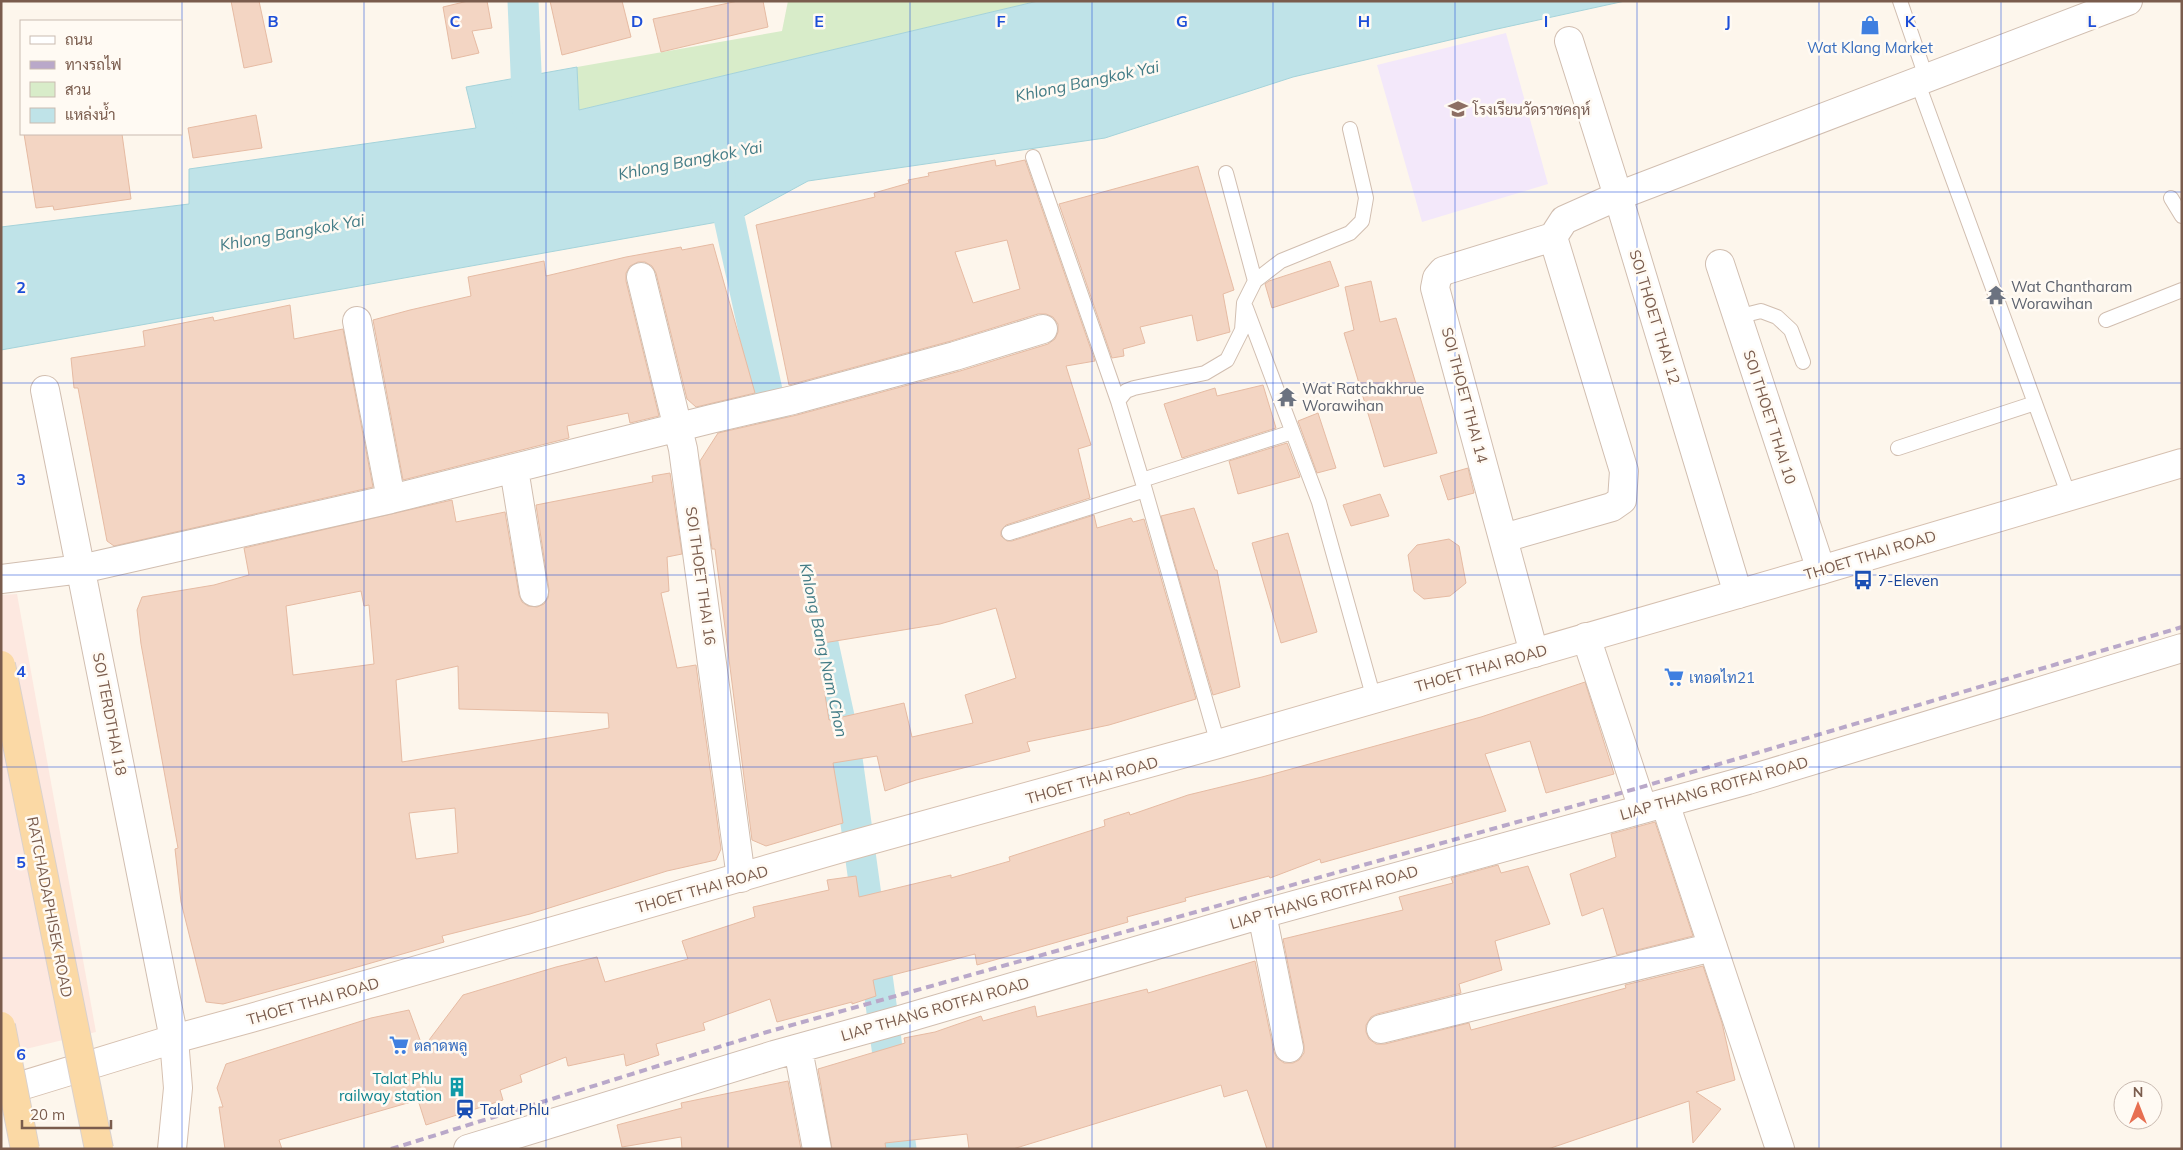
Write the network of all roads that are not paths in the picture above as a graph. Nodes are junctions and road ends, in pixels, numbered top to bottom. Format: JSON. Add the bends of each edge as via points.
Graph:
{"nodes":[{"id":1,"x":1900,"y":1,"type":"edge"},
{"id":2,"x":2128,"y":1,"type":"edge"},
{"id":3,"x":1569,"y":41,"type":"dead end"},
{"id":4,"x":1922,"y":79,"type":"junction"},
{"id":5,"x":1350,"y":129,"type":"dead end"},
{"id":6,"x":1033,"y":157,"type":"dead end"},
{"id":7,"x":1226,"y":173,"type":"dead end"},
{"id":8,"x":1618,"y":196,"type":"junction"},
{"id":9,"x":2171,"y":198,"type":"dead end"},
{"id":10,"x":2182,"y":216,"type":"edge"},
{"id":11,"x":1558,"y":228,"type":"junction"},
{"id":12,"x":1720,"y":264,"type":"dead end"},
{"id":13,"x":641,"y":277,"type":"dead end"},
{"id":14,"x":1255,"y":281,"type":"junction"},
{"id":15,"x":2182,"y":290,"type":"edge"},
{"id":16,"x":1244,"y":303,"type":"junction"},
{"id":17,"x":1738,"y":317,"type":"junction"},
{"id":18,"x":2106,"y":320,"type":"dead end"},
{"id":19,"x":357,"y":321,"type":"dead end"},
{"id":20,"x":1044,"y":329,"type":"dead end"},
{"id":21,"x":1803,"y":362,"type":"dead end"},
{"id":22,"x":45,"y":390,"type":"dead end"},
{"id":23,"x":1118,"y":401,"type":"junction"},
{"id":24,"x":2035,"y":404,"type":"junction"},
{"id":25,"x":679,"y":428,"type":"junction"},
{"id":26,"x":1292,"y":432,"type":"junction"},
{"id":27,"x":1898,"y":448,"type":"dead end"},
{"id":28,"x":2182,"y":463,"type":"edge"},
{"id":29,"x":514,"y":469,"type":"junction"},
{"id":30,"x":1143,"y":485,"type":"junction"},
{"id":31,"x":2069,"y":496,"type":"junction"},
{"id":32,"x":391,"y":499,"type":"junction"},
{"id":33,"x":1008,"y":533,"type":"dead end"},
{"id":34,"x":1504,"y":538,"type":"junction"},
{"id":35,"x":81,"y":569,"type":"junction"},
{"id":36,"x":1821,"y":570,"type":"junction"},
{"id":37,"x":1,"y":579,"type":"edge"},
{"id":38,"x":534,"y":592,"type":"dead end"},
{"id":39,"x":1738,"y":594,"type":"junction"},
{"id":40,"x":1586,"y":637,"type":"junction"},
{"id":41,"x":2182,"y":648,"type":"edge"},
{"id":42,"x":1534,"y":652,"type":"junction"},
{"id":43,"x":1,"y":665,"type":"edge"},
{"id":44,"x":1374,"y":699,"type":"junction"},
{"id":45,"x":1218,"y":744,"type":"junction"},
{"id":46,"x":1654,"y":806,"type":"junction"},
{"id":47,"x":741,"y":878,"type":"junction"},
{"id":48,"x":1262,"y":914,"type":"junction"},
{"id":49,"x":1713,"y":946,"type":"junction"},
{"id":50,"x":1,"y":1026,"type":"edge"},
{"id":51,"x":1381,"y":1029,"type":"dead end"},
{"id":52,"x":174,"y":1039,"type":"junction"},
{"id":53,"x":1289,"y":1048,"type":"dead end"},
{"id":54,"x":798,"y":1049,"type":"junction"},
{"id":55,"x":1,"y":1092,"type":"edge"},
{"id":56,"x":26,"y":1149,"type":"edge"},
{"id":57,"x":99,"y":1149,"type":"edge"},
{"id":58,"x":172,"y":1149,"type":"edge"},
{"id":59,"x":468,"y":1149,"type":"edge"},
{"id":60,"x":817,"y":1149,"type":"edge"},
{"id":61,"x":1780,"y":1149,"type":"edge"}],
"edges":[{"from":1,"to":4,"type":"lane"},
{"from":2,"to":4,"type":"street","name":"SOI THOET THAI 14"},
{"from":3,"to":8,"type":"street","name":"SOI THOET THAI 12"},
{"from":4,"to":8,"type":"street","name":"SOI THOET THAI 14"},
{"from":4,"to":24,"type":"lane"},
{"from":5,"to":14,"type":"lane","via":[[1366,198],[1362,221],[1350,233],[1281,261]]},
{"from":6,"to":23,"type":"lane"},
{"from":7,"to":14,"type":"lane"},
{"from":8,"to":11,"type":"street","name":"SOI THOET THAI 14"},
{"from":8,"to":39,"type":"street","name":"SOI THOET THAI 12"},
{"from":9,"to":10,"type":"lane"},
{"from":11,"to":34,"type":"street","name":"SOI THOET THAI 14","via":[[1443,271],[1435,288]]},
{"from":11,"to":34,"type":"street","via":[[1624,472],[1622,500],[1612,507]]},
{"from":12,"to":17,"type":"street","name":"SOI THOET THAI 10"},
{"from":13,"to":25,"type":"street","name":"SOI THOET THAI 16"},
{"from":14,"to":16,"type":"lane"},
{"from":15,"to":18,"type":"lane"},
{"from":16,"to":23,"type":"lane","via":[[1242,330],[1227,360],[1205,373],[1126,391]]},
{"from":16,"to":26,"type":"lane"},
{"from":17,"to":21,"type":"lane","via":[[1761,311],[1777,317],[1792,330]]},
{"from":17,"to":36,"type":"street","name":"SOI THOET THAI 10"},
{"from":19,"to":32,"type":"street"},
{"from":20,"to":25,"type":"street","via":[[793,400]]},
{"from":22,"to":35,"type":"street","name":"SOI TERDTHAI 18"},
{"from":23,"to":30,"type":"lane"},
{"from":24,"to":27,"type":"lane"},
{"from":24,"to":31,"type":"lane"},
{"from":25,"to":29,"type":"street"},
{"from":25,"to":47,"type":"street","name":"SOI THOET THAI 16"},
{"from":26,"to":30,"type":"lane"},
{"from":26,"to":44,"type":"lane","via":[[1319,502]]},
{"from":28,"to":31,"type":"street","name":"THOET THAI ROAD"},
{"from":29,"to":32,"type":"street"},
{"from":29,"to":38,"type":"street"},
{"from":30,"to":33,"type":"lane"},
{"from":30,"to":45,"type":"lane"},
{"from":31,"to":36,"type":"street","name":"THOET THAI ROAD"},
{"from":32,"to":35,"type":"street"},
{"from":34,"to":42,"type":"street","name":"SOI THOET THAI 14"},
{"from":35,"to":37,"type":"street"},
{"from":35,"to":52,"type":"street","name":"SOI TERDTHAI 18"},
{"from":36,"to":39,"type":"street","name":"THOET THAI ROAD"},
{"from":39,"to":40,"type":"street","name":"THOET THAI ROAD"},
{"from":40,"to":42,"type":"street","name":"THOET THAI ROAD"},
{"from":40,"to":46,"type":"street"},
{"from":41,"to":46,"type":"street","name":"LIAP THANG ROTFAI ROAD"},
{"from":42,"to":44,"type":"street","name":"THOET THAI ROAD"},
{"from":43,"to":57,"type":"main road","name":"RATCHADAPHISEK ROAD","bridge":true},
{"from":44,"to":45,"type":"street","name":"THOET THAI ROAD"},
{"from":45,"to":47,"type":"street","name":"THOET THAI ROAD"},
{"from":46,"to":48,"type":"street","name":"LIAP THANG ROTFAI ROAD"},
{"from":46,"to":49,"type":"street"},
{"from":47,"to":52,"type":"street","name":"THOET THAI ROAD"},
{"from":48,"to":53,"type":"street"},
{"from":48,"to":54,"type":"street","name":"LIAP THANG ROTFAI ROAD"},
{"from":49,"to":51,"type":"street"},
{"from":49,"to":61,"type":"street"},
{"from":50,"to":56,"type":"main road","bridge":true},
{"from":52,"to":55,"type":"street","name":"THOET THAI ROAD"},
{"from":52,"to":58,"type":"street","name":"SOI TERDTHAI 18","via":[[178,1088]]},
{"from":54,"to":59,"type":"street","name":"LIAP THANG ROTFAI ROAD"},
{"from":54,"to":60,"type":"street"}]}
